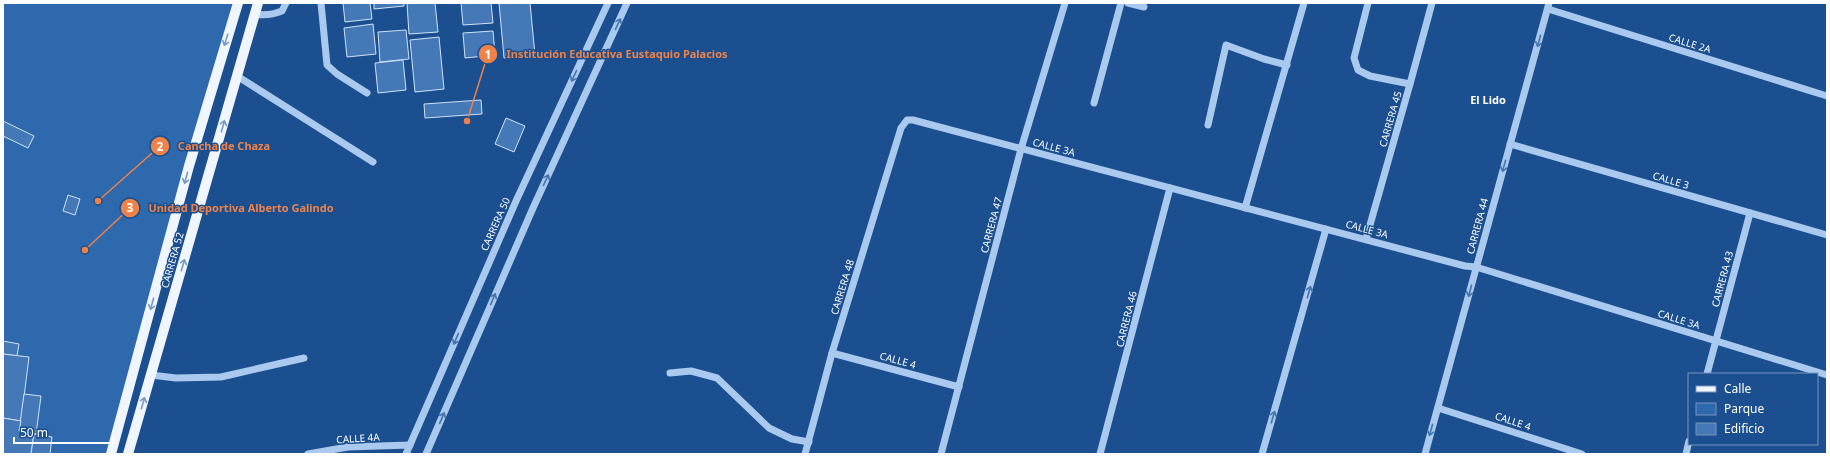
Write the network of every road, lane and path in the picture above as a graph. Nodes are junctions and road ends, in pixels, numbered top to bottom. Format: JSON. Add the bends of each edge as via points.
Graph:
{"nodes":[{"id":1,"x":238,"y":3,"type":"edge"},
{"id":2,"x":258,"y":3,"type":"edge"},
{"id":3,"x":286,"y":3,"type":"edge"},
{"id":4,"x":321,"y":3,"type":"edge"},
{"id":5,"x":608,"y":3,"type":"edge"},
{"id":6,"x":627,"y":3,"type":"edge"},
{"id":7,"x":1065,"y":3,"type":"edge"},
{"id":8,"x":1122,"y":3,"type":"edge"},
{"id":9,"x":1130,"y":3,"type":"edge"},
{"id":10,"x":1304,"y":3,"type":"edge"},
{"id":11,"x":1368,"y":3,"type":"edge"},
{"id":12,"x":1432,"y":3,"type":"edge"},
{"id":13,"x":1549,"y":6,"type":"edge"},
{"id":14,"x":1144,"y":7,"type":"dead end"},
{"id":15,"x":255,"y":14,"type":"junction"},
{"id":16,"x":1287,"y":65,"type":"junction"},
{"id":17,"x":237,"y":76,"type":"junction"},
{"id":18,"x":1410,"y":84,"type":"junction"},
{"id":19,"x":367,"y":93,"type":"dead end"},
{"id":20,"x":1827,"y":96,"type":"edge"},
{"id":21,"x":1094,"y":103,"type":"dead end"},
{"id":22,"x":1208,"y":124,"type":"dead end"},
{"id":23,"x":901,"y":128,"type":"joint"},
{"id":24,"x":1510,"y":144,"type":"junction"},
{"id":25,"x":1021,"y":149,"type":"junction"},
{"id":26,"x":373,"y":162,"type":"dead end"},
{"id":27,"x":1170,"y":188,"type":"junction"},
{"id":28,"x":1244,"y":208,"type":"junction"},
{"id":29,"x":1750,"y":213,"type":"junction"},
{"id":30,"x":1326,"y":229,"type":"junction"},
{"id":31,"x":1827,"y":235,"type":"edge"},
{"id":32,"x":1366,"y":239,"type":"junction"},
{"id":33,"x":1476,"y":267,"type":"junction"},
{"id":34,"x":143,"y":335,"type":"junction"},
{"id":35,"x":161,"y":340,"type":"junction"},
{"id":36,"x":1716,"y":340,"type":"junction"},
{"id":37,"x":832,"y":353,"type":"junction"},
{"id":38,"x":304,"y":358,"type":"dead end"},
{"id":39,"x":670,"y":373,"type":"dead end"},
{"id":40,"x":1707,"y":373,"type":"edge"},
{"id":41,"x":151,"y":375,"type":"junction"},
{"id":42,"x":1827,"y":375,"type":"edge"},
{"id":43,"x":959,"y":387,"type":"junction"},
{"id":44,"x":1438,"y":408,"type":"junction"},
{"id":45,"x":809,"y":442,"type":"junction"},
{"id":46,"x":410,"y":445,"type":"junction"},
{"id":47,"x":111,"y":454,"type":"edge"},
{"id":48,"x":128,"y":454,"type":"edge"},
{"id":49,"x":308,"y":454,"type":"edge"},
{"id":50,"x":406,"y":454,"type":"edge"},
{"id":51,"x":426,"y":454,"type":"edge"},
{"id":52,"x":806,"y":454,"type":"edge"},
{"id":53,"x":941,"y":454,"type":"edge"},
{"id":54,"x":1100,"y":454,"type":"edge"},
{"id":55,"x":1262,"y":454,"type":"edge"},
{"id":56,"x":1425,"y":454,"type":"edge"},
{"id":57,"x":1582,"y":454,"type":"edge"}],
"edges":[{"from":1,"to":34,"type":"main road","name":"CARRERA 52","one_way":true,"via":[[189,166]]},
{"from":2,"to":15,"type":"main road","name":"CARRERA 52"},
{"from":3,"to":15,"type":"street","via":[[282,11],[272,15]]},
{"from":4,"to":19,"type":"street","via":[[327,65]]},
{"from":5,"to":46,"type":"street","name":"CARRERA 50","one_way":true,"via":[[516,201]]},
{"from":51,"to":6,"type":"street","one_way":true,"via":[[533,208]]},
{"from":7,"to":25,"type":"street","name":"CARRERA 47"},
{"from":8,"to":21,"type":"street"},
{"from":9,"to":14,"type":"street"},
{"from":10,"to":16,"type":"street"},
{"from":11,"to":18,"type":"street","via":[[1354,58],[1358,70],[1370,76]]},
{"from":12,"to":18,"type":"street","name":"CARRERA 45"},
{"from":13,"to":20,"type":"street","name":"CALLE 2A"},
{"from":13,"to":24,"type":"street","name":"CARRERA 44","one_way":true},
{"from":15,"to":17,"type":"main road","name":"CARRERA 52"},
{"from":16,"to":22,"type":"street","via":[[1226,46]]},
{"from":16,"to":28,"type":"street"},
{"from":17,"to":26,"type":"street"},
{"from":35,"to":17,"type":"main road","name":"CARRERA 52","one_way":true},
{"from":18,"to":32,"type":"street","name":"CARRERA 45"},
{"from":23,"to":25,"type":"street","name":"CALLE 3A","via":[[907,120],[912,120]]},
{"from":23,"to":37,"type":"street","name":"CARRERA 48"},
{"from":24,"to":29,"type":"street","name":"CALLE 3"},
{"from":24,"to":33,"type":"street","name":"CARRERA 44","one_way":true},
{"from":25,"to":27,"type":"street","name":"CALLE 3A"},
{"from":25,"to":43,"type":"street","name":"CARRERA 47"},
{"from":27,"to":28,"type":"street","name":"CALLE 3A"},
{"from":27,"to":54,"type":"street","name":"CARRERA 46"},
{"from":28,"to":30,"type":"street","name":"CALLE 3A"},
{"from":29,"to":31,"type":"street","name":"CALLE 3"},
{"from":29,"to":36,"type":"street","name":"CARRERA 43"},
{"from":30,"to":32,"type":"street","name":"CALLE 3A"},
{"from":55,"to":30,"type":"street","one_way":true},
{"from":32,"to":33,"type":"street","name":"CALLE 3A"},
{"from":33,"to":36,"type":"street","name":"CALLE 3A"},
{"from":33,"to":44,"type":"street","name":"CARRERA 44","one_way":true},
{"from":34,"to":35,"type":"main road"},
{"from":34,"to":47,"type":"main road","name":"CARRERA 52"},
{"from":35,"to":41,"type":"main road","name":"CARRERA 52"},
{"from":36,"to":40,"type":"street","name":"CARRERA 43"},
{"from":36,"to":42,"type":"street","name":"CALLE 3A"},
{"from":37,"to":43,"type":"street","name":"CALLE 4"},
{"from":37,"to":45,"type":"street","name":"CARRERA 48"},
{"from":38,"to":41,"type":"street","via":[[221,377],[176,378]]},
{"from":39,"to":45,"type":"street","via":[[691,371],[717,378],[769,428],[792,439]]},
{"from":48,"to":41,"type":"main road","name":"CARRERA 52","one_way":true},
{"from":43,"to":53,"type":"street","name":"CARRERA 47"},
{"from":44,"to":56,"type":"street","name":"CARRERA 44","one_way":true},
{"from":44,"to":57,"type":"street","name":"CALLE 4"},
{"from":45,"to":52,"type":"street","name":"CARRERA 48"},
{"from":46,"to":49,"type":"street","name":"CALLE 4A","via":[[348,447]]},
{"from":46,"to":50,"type":"street","name":"CARRERA 50"}]}
